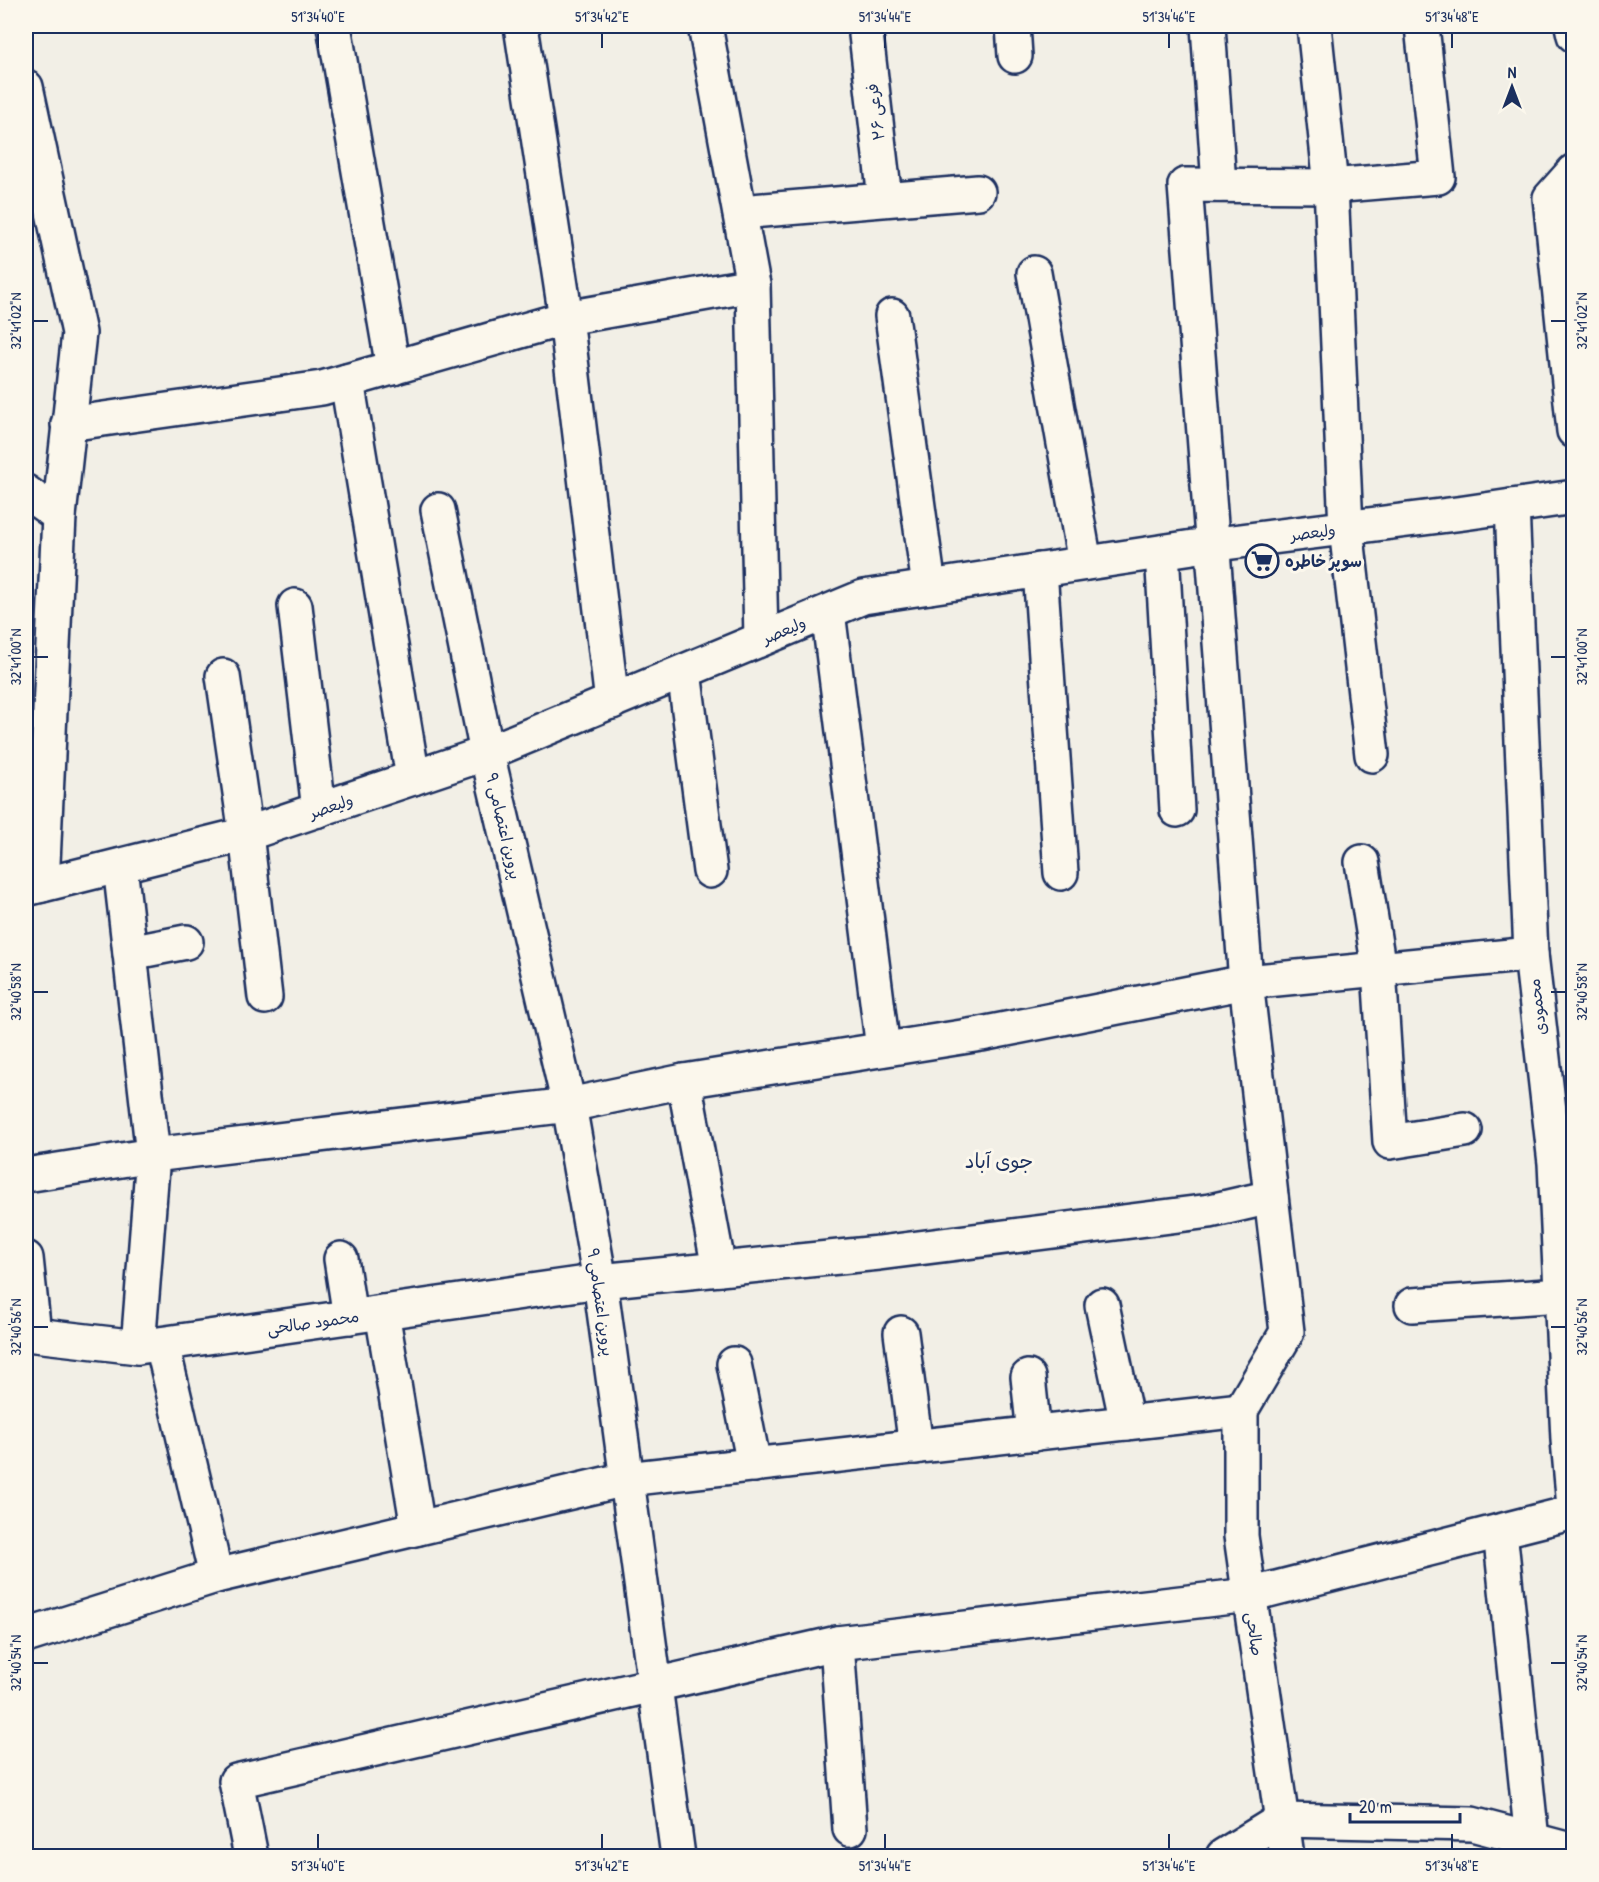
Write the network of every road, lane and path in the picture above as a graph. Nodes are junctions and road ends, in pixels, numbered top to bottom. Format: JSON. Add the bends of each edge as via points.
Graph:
{"nodes":[{"id":1,"x":334,"y":26,"type":"edge"},
{"id":2,"x":521,"y":26,"type":"edge"},
{"id":3,"x":705,"y":26,"type":"edge"},
{"id":4,"x":865,"y":26,"type":"edge"},
{"id":5,"x":1208,"y":26,"type":"edge"},
{"id":6,"x":1314,"y":26,"type":"edge"},
{"id":7,"x":1422,"y":26,"type":"edge"},
{"id":8,"x":1572,"y":26,"type":"edge"},
{"id":9,"x":1574,"y":34,"type":"edge"},
{"id":10,"x":26,"y":87,"type":"edge"},
{"id":11,"x":1574,"y":171,"type":"edge"},
{"id":12,"x":1219,"y":185,"type":"junction"},
{"id":13,"x":1332,"y":186,"type":"junction"},
{"id":14,"x":978,"y":192,"type":"dead end"},
{"id":15,"x":885,"y":200,"type":"junction"},
{"id":16,"x":740,"y":212,"type":"junction"},
{"id":17,"x":1034,"y":273,"type":"dead end"},
{"id":18,"x":753,"y":285,"type":"junction"},
{"id":19,"x":892,"y":316,"type":"dead end"},
{"id":20,"x":566,"y":318,"type":"junction"},
{"id":21,"x":393,"y":368,"type":"junction"},
{"id":22,"x":347,"y":381,"type":"junction"},
{"id":23,"x":68,"y":424,"type":"junction"},
{"id":24,"x":1574,"y":431,"type":"edge"},
{"id":25,"x":26,"y":492,"type":"edge"},
{"id":26,"x":1574,"y":497,"type":"edge"},
{"id":27,"x":1512,"y":506,"type":"junction"},
{"id":28,"x":438,"y":510,"type":"dead end"},
{"id":29,"x":59,"y":516,"type":"junction"},
{"id":30,"x":1346,"y":528,"type":"junction"},
{"id":31,"x":1214,"y":545,"type":"junction"},
{"id":32,"x":1162,"y":552,"type":"junction"},
{"id":33,"x":1085,"y":563,"type":"junction"},
{"id":34,"x":1040,"y":570,"type":"junction"},
{"id":35,"x":929,"y":587,"type":"junction"},
{"id":36,"x":296,"y":606,"type":"dead end"},
{"id":37,"x":828,"y":612,"type":"junction"},
{"id":38,"x":761,"y":639,"type":"junction"},
{"id":39,"x":684,"y":672,"type":"junction"},
{"id":40,"x":223,"y":676,"type":"dead end"},
{"id":41,"x":612,"y":702,"type":"junction"},
{"id":42,"x":487,"y":753,"type":"junction"},
{"id":43,"x":1372,"y":755,"type":"dead end"},
{"id":44,"x":413,"y":778,"type":"junction"},
{"id":45,"x":319,"y":810,"type":"junction"},
{"id":46,"x":1177,"y":810,"type":"dead end"},
{"id":47,"x":246,"y":834,"type":"junction"},
{"id":48,"x":1362,"y":861,"type":"dead end"},
{"id":49,"x":120,"y":866,"type":"junction"},
{"id":50,"x":710,"y":871,"type":"dead end"},
{"id":51,"x":1061,"y":873,"type":"dead end"},
{"id":52,"x":34,"y":887,"type":"edge"},
{"id":53,"x":186,"y":942,"type":"dead end"},
{"id":54,"x":130,"y":953,"type":"junction"},
{"id":55,"x":1531,"y":954,"type":"junction"},
{"id":56,"x":1379,"y":969,"type":"junction"},
{"id":57,"x":1246,"y":982,"type":"junction"},
{"id":58,"x":265,"y":997,"type":"dead end"},
{"id":59,"x":883,"y":1049,"type":"junction"},
{"id":60,"x":684,"y":1081,"type":"junction"},
{"id":61,"x":570,"y":1105,"type":"junction"},
{"id":62,"x":1465,"y":1130,"type":"dead end"},
{"id":63,"x":153,"y":1155,"type":"junction"},
{"id":64,"x":1564,"y":1162,"type":"edge"},
{"id":65,"x":26,"y":1175,"type":"edge"},
{"id":66,"x":1271,"y":1197,"type":"junction"},
{"id":67,"x":26,"y":1258,"type":"edge"},
{"id":68,"x":341,"y":1259,"type":"dead end"},
{"id":69,"x":719,"y":1269,"type":"junction"},
{"id":70,"x":600,"y":1281,"type":"junction"},
{"id":71,"x":1561,"y":1295,"type":"junction"},
{"id":72,"x":1102,"y":1305,"type":"dead end"},
{"id":73,"x":1412,"y":1305,"type":"dead end"},
{"id":74,"x":366,"y":1314,"type":"junction"},
{"id":75,"x":30,"y":1334,"type":"edge"},
{"id":76,"x":901,"y":1334,"type":"dead end"},
{"id":77,"x":150,"y":1346,"type":"junction"},
{"id":78,"x":734,"y":1364,"type":"dead end"},
{"id":79,"x":1028,"y":1377,"type":"dead end"},
{"id":80,"x":1241,"y":1410,"type":"junction"},
{"id":81,"x":1127,"y":1423,"type":"junction"},
{"id":82,"x":1034,"y":1434,"type":"junction"},
{"id":83,"x":916,"y":1447,"type":"junction"},
{"id":84,"x":754,"y":1465,"type":"junction"},
{"id":85,"x":626,"y":1479,"type":"junction"},
{"id":86,"x":1574,"y":1507,"type":"edge"},
{"id":87,"x":1574,"y":1512,"type":"edge"},
{"id":88,"x":418,"y":1528,"type":"junction"},
{"id":89,"x":1500,"y":1531,"type":"junction"},
{"id":90,"x":216,"y":1576,"type":"junction"},
{"id":91,"x":1249,"y":1595,"type":"junction"},
{"id":92,"x":26,"y":1636,"type":"edge"},
{"id":93,"x":837,"y":1643,"type":"junction"},
{"id":94,"x":653,"y":1685,"type":"junction"},
{"id":95,"x":1281,"y":1820,"type":"junction"},
{"id":96,"x":850,"y":1829,"type":"dead end"},
{"id":97,"x":1532,"y":1840,"type":"junction"},
{"id":98,"x":1574,"y":1851,"type":"edge"},
{"id":99,"x":251,"y":1857,"type":"edge"},
{"id":100,"x":678,"y":1857,"type":"edge"},
{"id":101,"x":1222,"y":1857,"type":"edge"},
{"id":102,"x":1287,"y":1857,"type":"edge"}],
"edges":[{"from":1,"to":21,"type":"street"},
{"from":2,"to":20,"type":"street"},
{"from":3,"to":16,"type":"street"},
{"from":4,"to":15,"type":"street","name":"فرعی ۲۶"},
{"from":5,"to":12,"type":"street"},
{"from":6,"to":13,"type":"street"},
{"from":7,"to":13,"type":"street","via":[[1438,177]]},
{"from":8,"to":9,"type":"street"},
{"from":10,"to":23,"type":"street","via":[[78,333]]},
{"from":11,"to":24,"type":"street","via":[[1550,198]]},
{"from":12,"to":13,"type":"street"},
{"from":12,"to":31,"type":"street","via":[[1185,185]]},
{"from":13,"to":30,"type":"street"},
{"from":14,"to":15,"type":"street"},
{"from":15,"to":16,"type":"street"},
{"from":16,"to":18,"type":"street"},
{"from":17,"to":33,"type":"street"},
{"from":18,"to":20,"type":"street"},
{"from":18,"to":38,"type":"street"},
{"from":19,"to":35,"type":"street"},
{"from":20,"to":21,"type":"street"},
{"from":20,"to":41,"type":"street"},
{"from":21,"to":22,"type":"street"},
{"from":22,"to":23,"type":"street","via":[[322,388]]},
{"from":22,"to":44,"type":"street"},
{"from":23,"to":29,"type":"street"},
{"from":25,"to":29,"type":"street"},
{"from":26,"to":27,"type":"street","name":"ولیعصر"},
{"from":27,"to":30,"type":"street","name":"ولیعصر"},
{"from":27,"to":55,"type":"street","name":"محمودی"},
{"from":28,"to":42,"type":"street","name":"پروین اعتصامی ۹"},
{"from":29,"to":52,"type":"street"},
{"from":30,"to":31,"type":"street","name":"ولیعصر"},
{"from":30,"to":43,"type":"street"},
{"from":31,"to":32,"type":"street","name":"ولیعصر"},
{"from":31,"to":57,"type":"street"},
{"from":32,"to":33,"type":"street","name":"ولیعصر"},
{"from":32,"to":46,"type":"street"},
{"from":33,"to":34,"type":"street","name":"ولیعصر"},
{"from":34,"to":35,"type":"street","name":"ولیعصر"},
{"from":34,"to":51,"type":"street"},
{"from":35,"to":37,"type":"street","name":"ولیعصر","via":[[863,597]]},
{"from":36,"to":45,"type":"street"},
{"from":37,"to":38,"type":"street","name":"ولیعصر"},
{"from":37,"to":59,"type":"street"},
{"from":38,"to":39,"type":"street","name":"ولیعصر"},
{"from":39,"to":41,"type":"street","name":"ولیعصر"},
{"from":39,"to":50,"type":"street"},
{"from":40,"to":47,"type":"street"},
{"from":41,"to":42,"type":"street","name":"ولیعصر"},
{"from":42,"to":44,"type":"street","name":"ولیعصر"},
{"from":42,"to":61,"type":"street","name":"پروین اعتصامی ۹"},
{"from":44,"to":45,"type":"street","name":"ولیعصر"},
{"from":45,"to":47,"type":"street","name":"ولیعصر"},
{"from":47,"to":49,"type":"street","name":"ولیعصر"},
{"from":47,"to":58,"type":"street"},
{"from":48,"to":56,"type":"street"},
{"from":49,"to":52,"type":"street","name":"ولیعصر"},
{"from":49,"to":54,"type":"street"},
{"from":53,"to":54,"type":"street"},
{"from":54,"to":63,"type":"street"},
{"from":55,"to":56,"type":"street"},
{"from":55,"to":64,"type":"street","name":"محمودی"},
{"from":56,"to":57,"type":"street"},
{"from":56,"to":62,"type":"street","via":[[1390,1142]]},
{"from":57,"to":59,"type":"street","via":[[981,1034]]},
{"from":57,"to":66,"type":"street"},
{"from":59,"to":60,"type":"street"},
{"from":60,"to":61,"type":"street"},
{"from":60,"to":69,"type":"street"},
{"from":61,"to":63,"type":"street"},
{"from":61,"to":70,"type":"street","name":"پروین اعتصامی ۹"},
{"from":63,"to":65,"type":"street"},
{"from":63,"to":77,"type":"street"},
{"from":64,"to":71,"type":"street","name":"محمودی"},
{"from":66,"to":69,"type":"street","name":"محمود صالحی","via":[[1210,1211]]},
{"from":66,"to":80,"type":"street","via":[[1287,1332]]},
{"from":67,"to":75,"type":"street"},
{"from":68,"to":74,"type":"street"},
{"from":69,"to":70,"type":"street","name":"محمود صالحی"},
{"from":70,"to":74,"type":"street","name":"محمود صالحی"},
{"from":70,"to":85,"type":"street","name":"پروین اعتصامی ۹"},
{"from":71,"to":73,"type":"street"},
{"from":71,"to":86,"type":"street","name":"محمودی"},
{"from":72,"to":81,"type":"street"},
{"from":74,"to":77,"type":"street","name":"محمود صالحی"},
{"from":74,"to":88,"type":"street"},
{"from":75,"to":77,"type":"street","name":"محمود صالحی"},
{"from":76,"to":83,"type":"street"},
{"from":77,"to":90,"type":"street"},
{"from":78,"to":84,"type":"street"},
{"from":79,"to":82,"type":"street"},
{"from":80,"to":81,"type":"street"},
{"from":80,"to":91,"type":"street","name":"صالحی","via":[[1241,1536]]},
{"from":81,"to":82,"type":"street"},
{"from":82,"to":83,"type":"street"},
{"from":83,"to":84,"type":"street"},
{"from":84,"to":85,"type":"street"},
{"from":85,"to":88,"type":"street"},
{"from":85,"to":94,"type":"street","name":"پروین اعتصامی ۹"},
{"from":87,"to":89,"type":"street"},
{"from":88,"to":90,"type":"street"},
{"from":89,"to":91,"type":"street"},
{"from":89,"to":97,"type":"street"},
{"from":90,"to":92,"type":"street"},
{"from":91,"to":93,"type":"street"},
{"from":91,"to":95,"type":"street","name":"صالحی"},
{"from":93,"to":94,"type":"street"},
{"from":93,"to":96,"type":"street"},
{"from":94,"to":99,"type":"street","via":[[236,1781]]},
{"from":94,"to":100,"type":"street","name":"پروین اعتصامی ۹"},
{"from":95,"to":97,"type":"street","via":[[1472,1824]]},
{"from":95,"to":101,"type":"street"},
{"from":95,"to":102,"type":"street","name":"صالحی"},
{"from":97,"to":98,"type":"street"}]}
